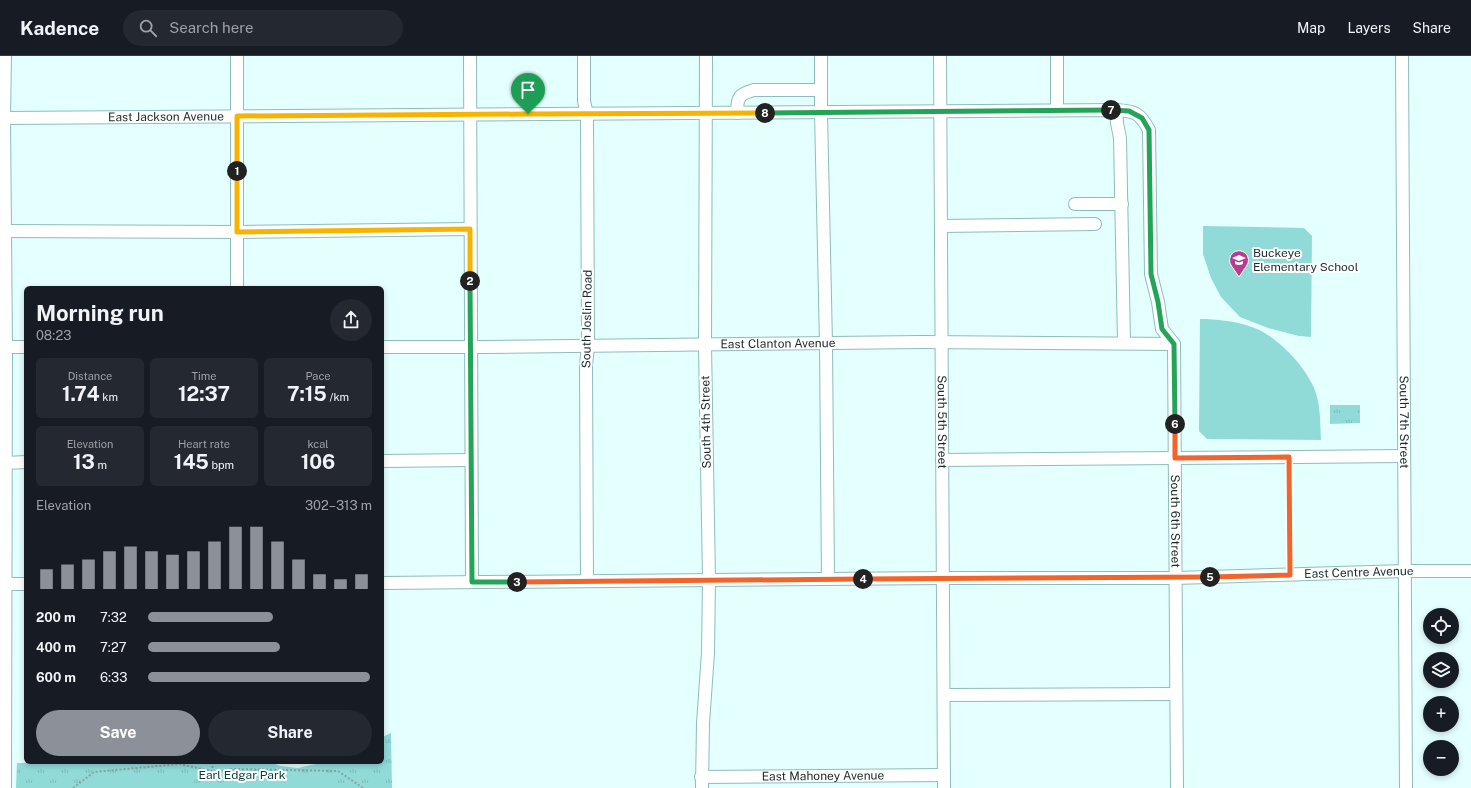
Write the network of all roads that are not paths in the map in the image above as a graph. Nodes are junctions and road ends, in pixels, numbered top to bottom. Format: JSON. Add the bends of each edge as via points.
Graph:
{"nodes":[{"id":1,"x":5,"y":56,"type":"edge"},
{"id":2,"x":237,"y":56,"type":"edge"},
{"id":3,"x":470,"y":56,"type":"edge"},
{"id":4,"x":584,"y":56,"type":"edge"},
{"id":5,"x":706,"y":56,"type":"edge"},
{"id":6,"x":821,"y":56,"type":"edge"},
{"id":7,"x":940,"y":56,"type":"edge"},
{"id":8,"x":1057,"y":56,"type":"edge"},
{"id":9,"x":1402,"y":56,"type":"edge"},
{"id":10,"x":821,"y":90,"type":"junction"},
{"id":11,"x":1057,"y":110,"type":"junction"},
{"id":12,"x":1116,"y":110,"type":"junction"},
{"id":13,"x":940,"y":111,"type":"junction"},
{"id":14,"x":821,"y":112,"type":"junction"},
{"id":15,"x":737,"y":113,"type":"junction"},
{"id":16,"x":587,"y":114,"type":"junction"},
{"id":17,"x":706,"y":114,"type":"junction"},
{"id":18,"x":470,"y":115,"type":"junction"},
{"id":19,"x":237,"y":116,"type":"junction"},
{"id":20,"x":4,"y":118,"type":"junction"},
{"id":21,"x":1075,"y":204,"type":"dead end"},
{"id":22,"x":1122,"y":204,"type":"junction"},
{"id":23,"x":1095,"y":224,"type":"dead end"},
{"id":24,"x":941,"y":226,"type":"junction"},
{"id":25,"x":470,"y":229,"type":"junction"},
{"id":26,"x":2,"y":231,"type":"edge"},
{"id":27,"x":237,"y":232,"type":"junction"},
{"id":28,"x":237,"y":286,"type":"edge"},
{"id":29,"x":942,"y":342,"type":"junction"},
{"id":30,"x":826,"y":344,"type":"junction"},
{"id":31,"x":1124,"y":344,"type":"junction"},
{"id":32,"x":1174,"y":344,"type":"junction"},
{"id":33,"x":705,"y":345,"type":"junction"},
{"id":34,"x":588,"y":346,"type":"junction"},
{"id":35,"x":24,"y":347,"type":"edge"},
{"id":36,"x":384,"y":347,"type":"edge"},
{"id":37,"x":471,"y":347,"type":"junction"},
{"id":38,"x":3,"y":349,"type":"edge"},
{"id":39,"x":1404,"y":456,"type":"junction"},
{"id":40,"x":1175,"y":458,"type":"junction"},
{"id":41,"x":471,"y":460,"type":"junction"},
{"id":42,"x":942,"y":460,"type":"junction"},
{"id":43,"x":384,"y":461,"type":"edge"},
{"id":44,"x":6,"y":462,"type":"junction"},
{"id":45,"x":24,"y":462,"type":"edge"},
{"id":46,"x":1405,"y":571,"type":"junction"},
{"id":47,"x":1471,"y":571,"type":"edge"},
{"id":48,"x":944,"y":578,"type":"junction"},
{"id":49,"x":1176,"y":578,"type":"junction"},
{"id":50,"x":709,"y":580,"type":"junction"},
{"id":51,"x":828,"y":580,"type":"junction"},
{"id":52,"x":587,"y":581,"type":"junction"},
{"id":53,"x":472,"y":582,"type":"junction"},
{"id":54,"x":384,"y":583,"type":"edge"},
{"id":55,"x":6,"y":584,"type":"junction"},
{"id":56,"x":24,"y":584,"type":"edge"},
{"id":57,"x":1176,"y":694,"type":"junction"},
{"id":58,"x":944,"y":695,"type":"junction"},
{"id":59,"x":944,"y":775,"type":"junction"},
{"id":60,"x":701,"y":782,"type":"edge"},
{"id":61,"x":5,"y":788,"type":"edge"},
{"id":62,"x":944,"y":788,"type":"edge"},
{"id":63,"x":1177,"y":788,"type":"edge"},
{"id":64,"x":1406,"y":788,"type":"edge"}],
"edges":[{"from":1,"to":20,"type":"street"},
{"from":2,"to":19,"type":"street"},
{"from":3,"to":18,"type":"street"},
{"from":4,"to":16,"type":"street","name":"South Joslin Road","via":[[584,101]]},
{"from":5,"to":17,"type":"street","name":"South 4th Street"},
{"from":6,"to":10,"type":"street"},
{"from":7,"to":13,"type":"street","name":"South 5th Street"},
{"from":8,"to":11,"type":"street"},
{"from":9,"to":39,"type":"street","name":"South 7th Street"},
{"from":10,"to":14,"type":"street"},
{"from":10,"to":15,"type":"street","via":[[744,92],[737,104]]},
{"from":11,"to":12,"type":"street","name":"East Jackson Avenue"},
{"from":11,"to":13,"type":"street","name":"East Jackson Avenue"},
{"from":12,"to":22,"type":"street","via":[[1120,138]]},
{"from":12,"to":32,"type":"street","name":"East Jackson Avenue","via":[[1129,111],[1142,118],[1149,130],[1151,274],[1162,329]]},
{"from":13,"to":14,"type":"street","name":"East Jackson Avenue"},
{"from":13,"to":24,"type":"street","name":"South 5th Street"},
{"from":14,"to":15,"type":"street","name":"East Jackson Avenue"},
{"from":14,"to":30,"type":"street"},
{"from":15,"to":17,"type":"street","name":"East Jackson Avenue"},
{"from":16,"to":17,"type":"street","name":"East Jackson Avenue"},
{"from":16,"to":18,"type":"street","name":"East Jackson Avenue"},
{"from":16,"to":34,"type":"street","name":"South Joslin Road"},
{"from":17,"to":33,"type":"street","name":"South 4th Street"},
{"from":18,"to":19,"type":"street","name":"East Jackson Avenue"},
{"from":18,"to":25,"type":"street"},
{"from":19,"to":20,"type":"street","name":"East Jackson Avenue"},
{"from":19,"to":27,"type":"street"},
{"from":20,"to":26,"type":"street"},
{"from":21,"to":22,"type":"street"},
{"from":22,"to":31,"type":"street"},
{"from":23,"to":24,"type":"street"},
{"from":24,"to":29,"type":"street","name":"South 5th Street"},
{"from":25,"to":27,"type":"street"},
{"from":25,"to":37,"type":"street"},
{"from":26,"to":27,"type":"street"},
{"from":26,"to":38,"type":"street"},
{"from":27,"to":28,"type":"street"},
{"from":29,"to":30,"type":"street","name":"East Clanton Avenue"},
{"from":29,"to":31,"type":"street","name":"East Clanton Avenue"},
{"from":29,"to":42,"type":"street","name":"South 5th Street"},
{"from":30,"to":33,"type":"street","name":"East Clanton Avenue"},
{"from":30,"to":51,"type":"street"},
{"from":31,"to":32,"type":"street","name":"East Clanton Avenue"},
{"from":32,"to":40,"type":"street","name":"South 6th Street"},
{"from":33,"to":34,"type":"street","name":"East Clanton Avenue"},
{"from":33,"to":50,"type":"street","name":"South 4th Street"},
{"from":34,"to":37,"type":"street","name":"East Clanton Avenue"},
{"from":34,"to":52,"type":"street","name":"South Joslin Road"},
{"from":35,"to":38,"type":"street"},
{"from":36,"to":37,"type":"street","name":"East Clanton Avenue"},
{"from":37,"to":41,"type":"street"},
{"from":38,"to":44,"type":"street"},
{"from":39,"to":40,"type":"street"},
{"from":39,"to":46,"type":"street","name":"South 7th Street"},
{"from":40,"to":42,"type":"street"},
{"from":40,"to":49,"type":"street","name":"South 6th Street"},
{"from":41,"to":43,"type":"street"},
{"from":41,"to":53,"type":"street"},
{"from":42,"to":48,"type":"street","name":"South 5th Street"},
{"from":44,"to":45,"type":"street"},
{"from":44,"to":55,"type":"street"},
{"from":46,"to":47,"type":"street","name":"East Centre Avenue"},
{"from":46,"to":49,"type":"street","name":"East Centre Avenue"},
{"from":46,"to":64,"type":"street","name":"South 7th Street"},
{"from":48,"to":49,"type":"street","name":"East Centre Avenue"},
{"from":48,"to":51,"type":"street","name":"East Centre Avenue"},
{"from":48,"to":58,"type":"street","name":"South 5th Street"},
{"from":49,"to":57,"type":"street","name":"South 6th Street"},
{"from":50,"to":51,"type":"street","name":"East Centre Avenue"},
{"from":50,"to":52,"type":"street","name":"East Centre Avenue"},
{"from":50,"to":60,"type":"street","name":"South 4th Street"},
{"from":52,"to":53,"type":"street","name":"East Centre Avenue"},
{"from":53,"to":54,"type":"street","name":"East Centre Avenue"},
{"from":55,"to":56,"type":"street"},
{"from":55,"to":61,"type":"street"},
{"from":57,"to":58,"type":"street"},
{"from":57,"to":63,"type":"street","name":"South 6th Street"},
{"from":58,"to":59,"type":"street","name":"South 5th Street"},
{"from":59,"to":60,"type":"street","name":"East Mahoney Avenue"},
{"from":59,"to":62,"type":"street","name":"South 5th Street"}]}
